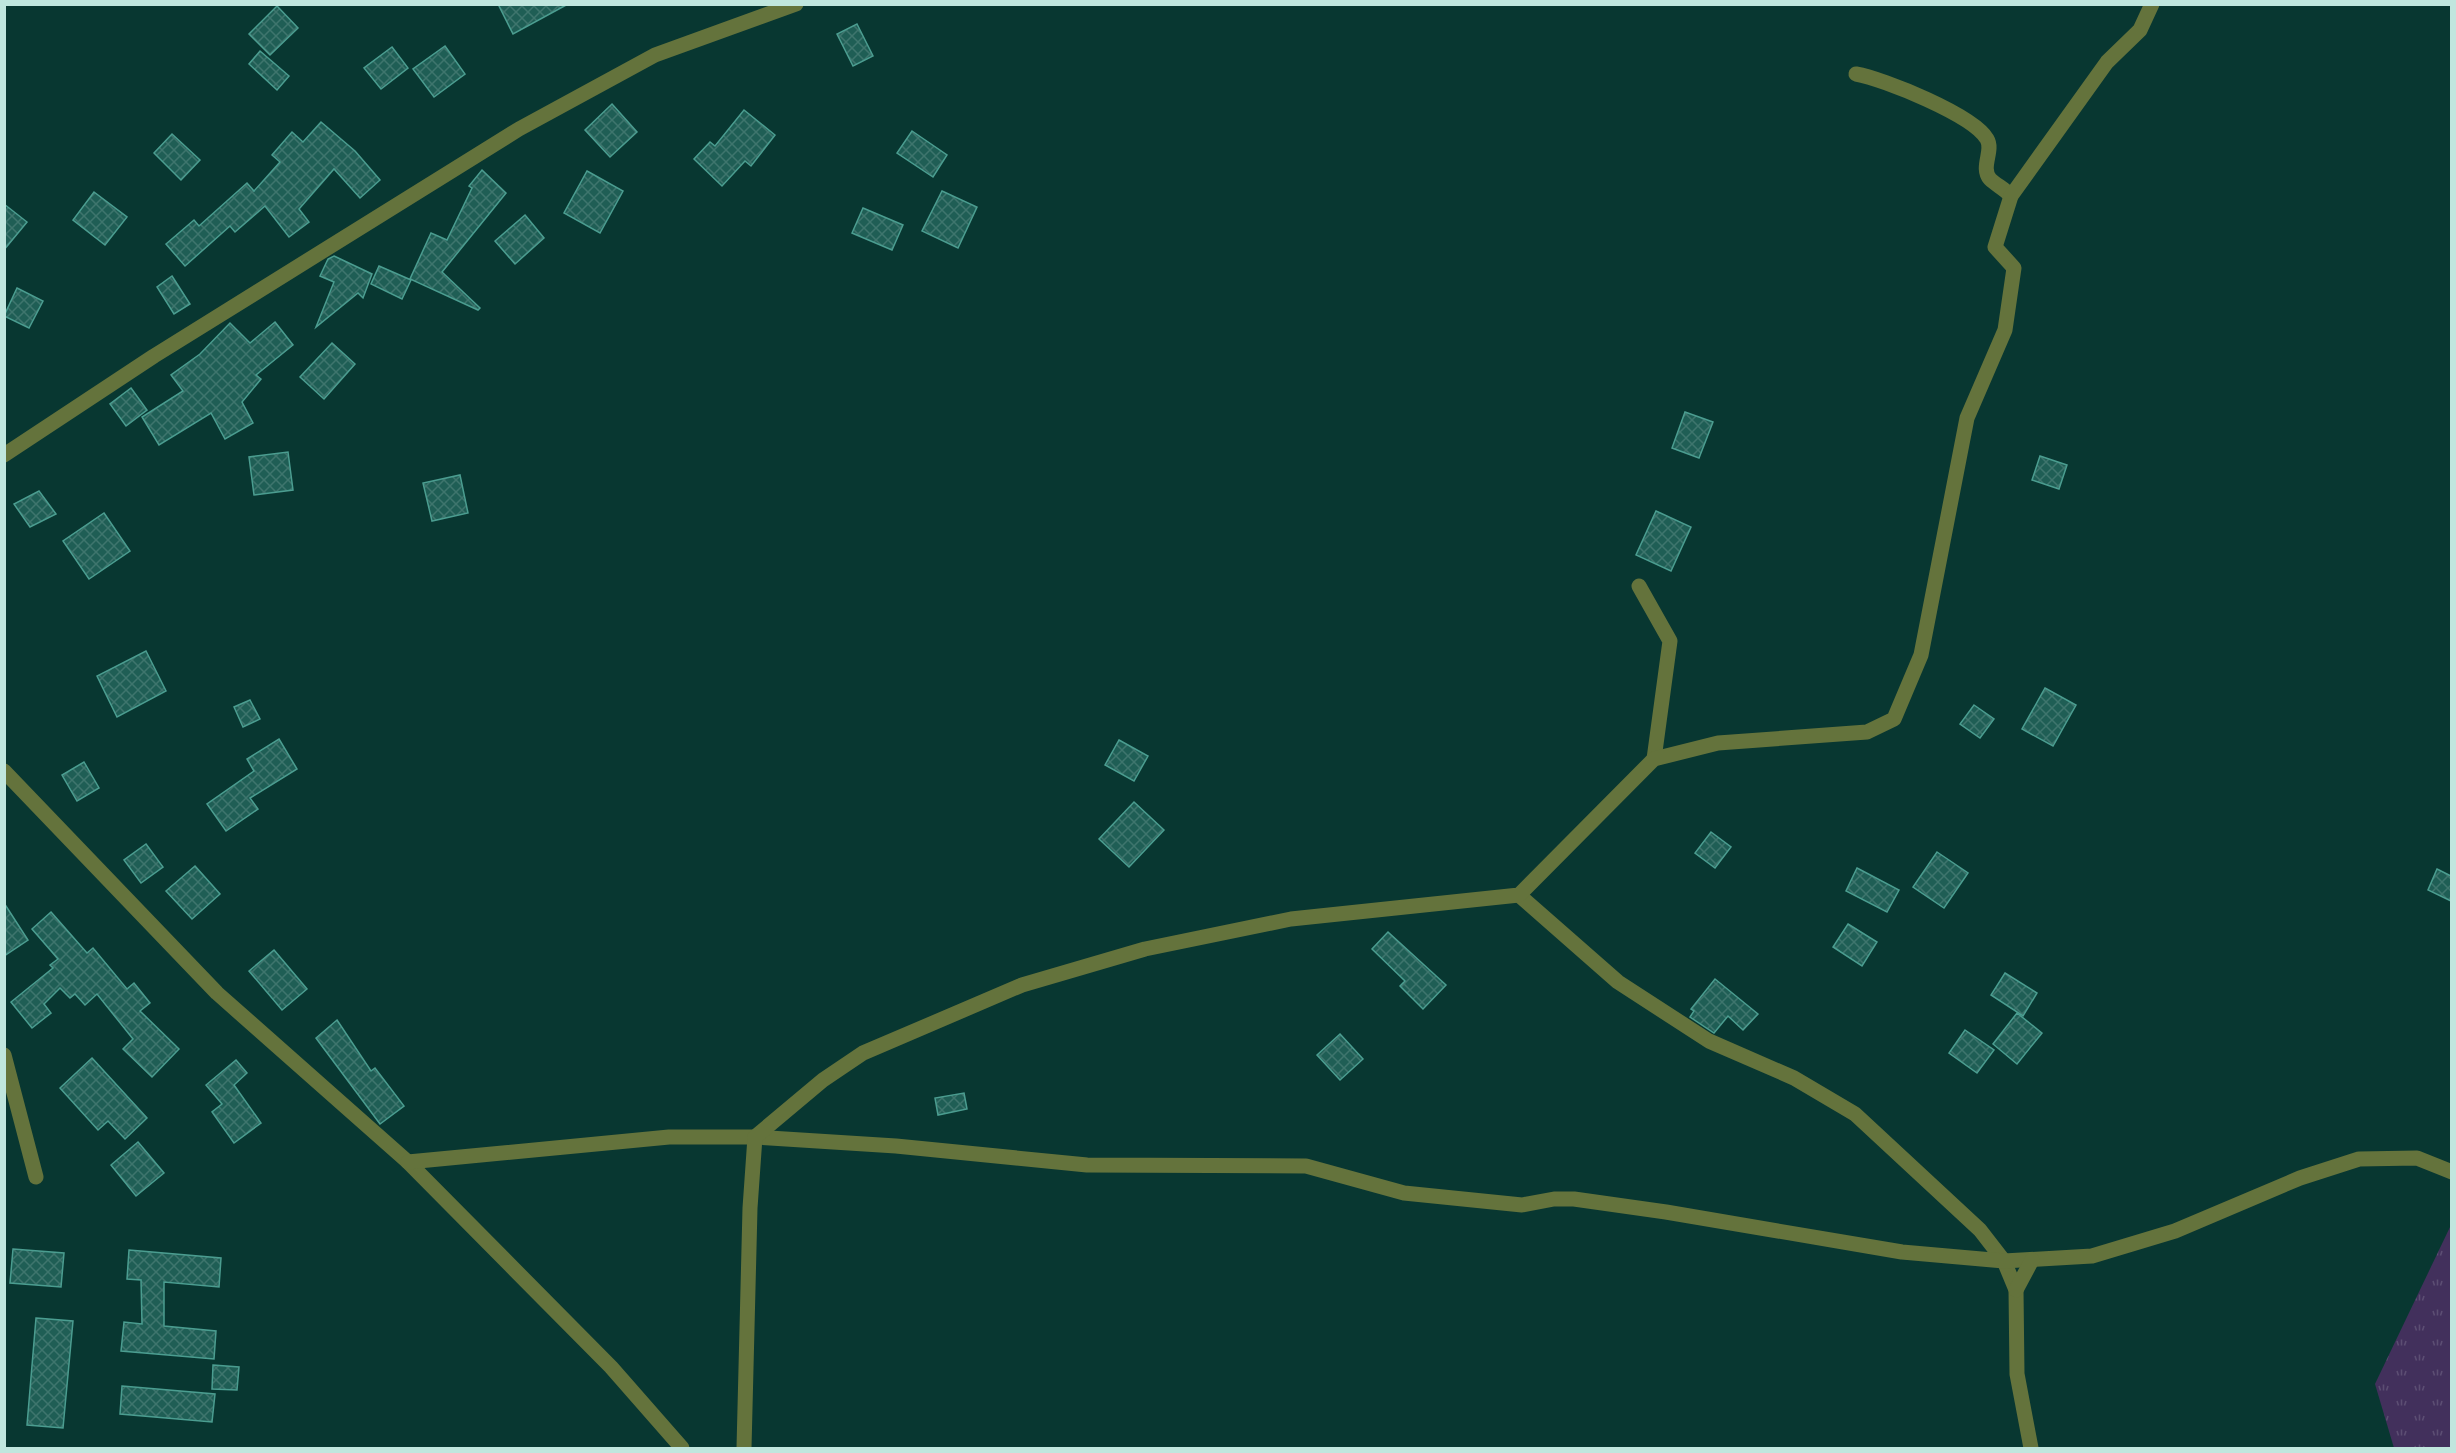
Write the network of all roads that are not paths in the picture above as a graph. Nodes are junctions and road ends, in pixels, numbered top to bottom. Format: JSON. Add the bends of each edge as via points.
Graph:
{"nodes":[{"id":1,"x":796,"y":4,"type":"edge"},
{"id":2,"x":2152,"y":4,"type":"edge"},
{"id":3,"x":1856,"y":74,"type":"dead end"},
{"id":4,"x":2012,"y":196,"type":"junction"},
{"id":5,"x":4,"y":456,"type":"edge"},
{"id":6,"x":1639,"y":586,"type":"dead end"},
{"id":7,"x":1654,"y":759,"type":"junction"},
{"id":8,"x":4,"y":771,"type":"edge"},
{"id":9,"x":1519,"y":895,"type":"junction"},
{"id":10,"x":4,"y":1055,"type":"edge"},
{"id":11,"x":755,"y":1137,"type":"junction"},
{"id":12,"x":408,"y":1162,"type":"junction"},
{"id":13,"x":2451,"y":1172,"type":"edge"},
{"id":14,"x":36,"y":1178,"type":"dead end"},
{"id":15,"x":2032,"y":1260,"type":"junction"},
{"id":16,"x":2004,"y":1261,"type":"junction"},
{"id":17,"x":2016,"y":1290,"type":"junction"},
{"id":18,"x":682,"y":1449,"type":"edge"},
{"id":19,"x":744,"y":1449,"type":"edge"},
{"id":20,"x":2031,"y":1449,"type":"edge"}],
"edges":[{"from":1,"to":5,"type":"street","via":[[655,55],[519,129],[154,356]]},
{"from":2,"to":4,"type":"street","via":[[2140,30],[2107,62]]},
{"from":3,"to":4,"type":"street","via":[[1874,77],[1934,102],[1976,129],[1987,139],[1990,179]]},
{"from":4,"to":7,"type":"street","via":[[1995,247],[2014,268],[2005,330],[1967,418],[1921,656],[1894,719],[1867,732],[1718,743]]},
{"from":6,"to":7,"type":"street","via":[[1670,641]]},
{"from":7,"to":9,"type":"street"},
{"from":8,"to":12,"type":"street","via":[[217,993]]},
{"from":9,"to":11,"type":"street","via":[[1291,919],[1144,949],[1022,985],[863,1053],[823,1080]]},
{"from":9,"to":16,"type":"street","via":[[1618,982],[1709,1041],[1794,1078],[1856,1114],[1980,1230]]},
{"from":10,"to":14,"type":"street"},
{"from":11,"to":12,"type":"street","via":[[669,1137]]},
{"from":11,"to":16,"type":"street","via":[[1087,1165],[1306,1166],[1404,1193],[1522,1205],[1574,1199],[1902,1252]]},
{"from":11,"to":19,"type":"street"},
{"from":12,"to":18,"type":"street","via":[[611,1367]]},
{"from":13,"to":15,"type":"street","via":[[2417,1158],[2360,1159],[2300,1178],[2175,1231],[2092,1256]]},
{"from":15,"to":16,"type":"street"},
{"from":15,"to":17,"type":"street"},
{"from":16,"to":17,"type":"street"},
{"from":17,"to":20,"type":"street","via":[[2016,1374]]}]}
